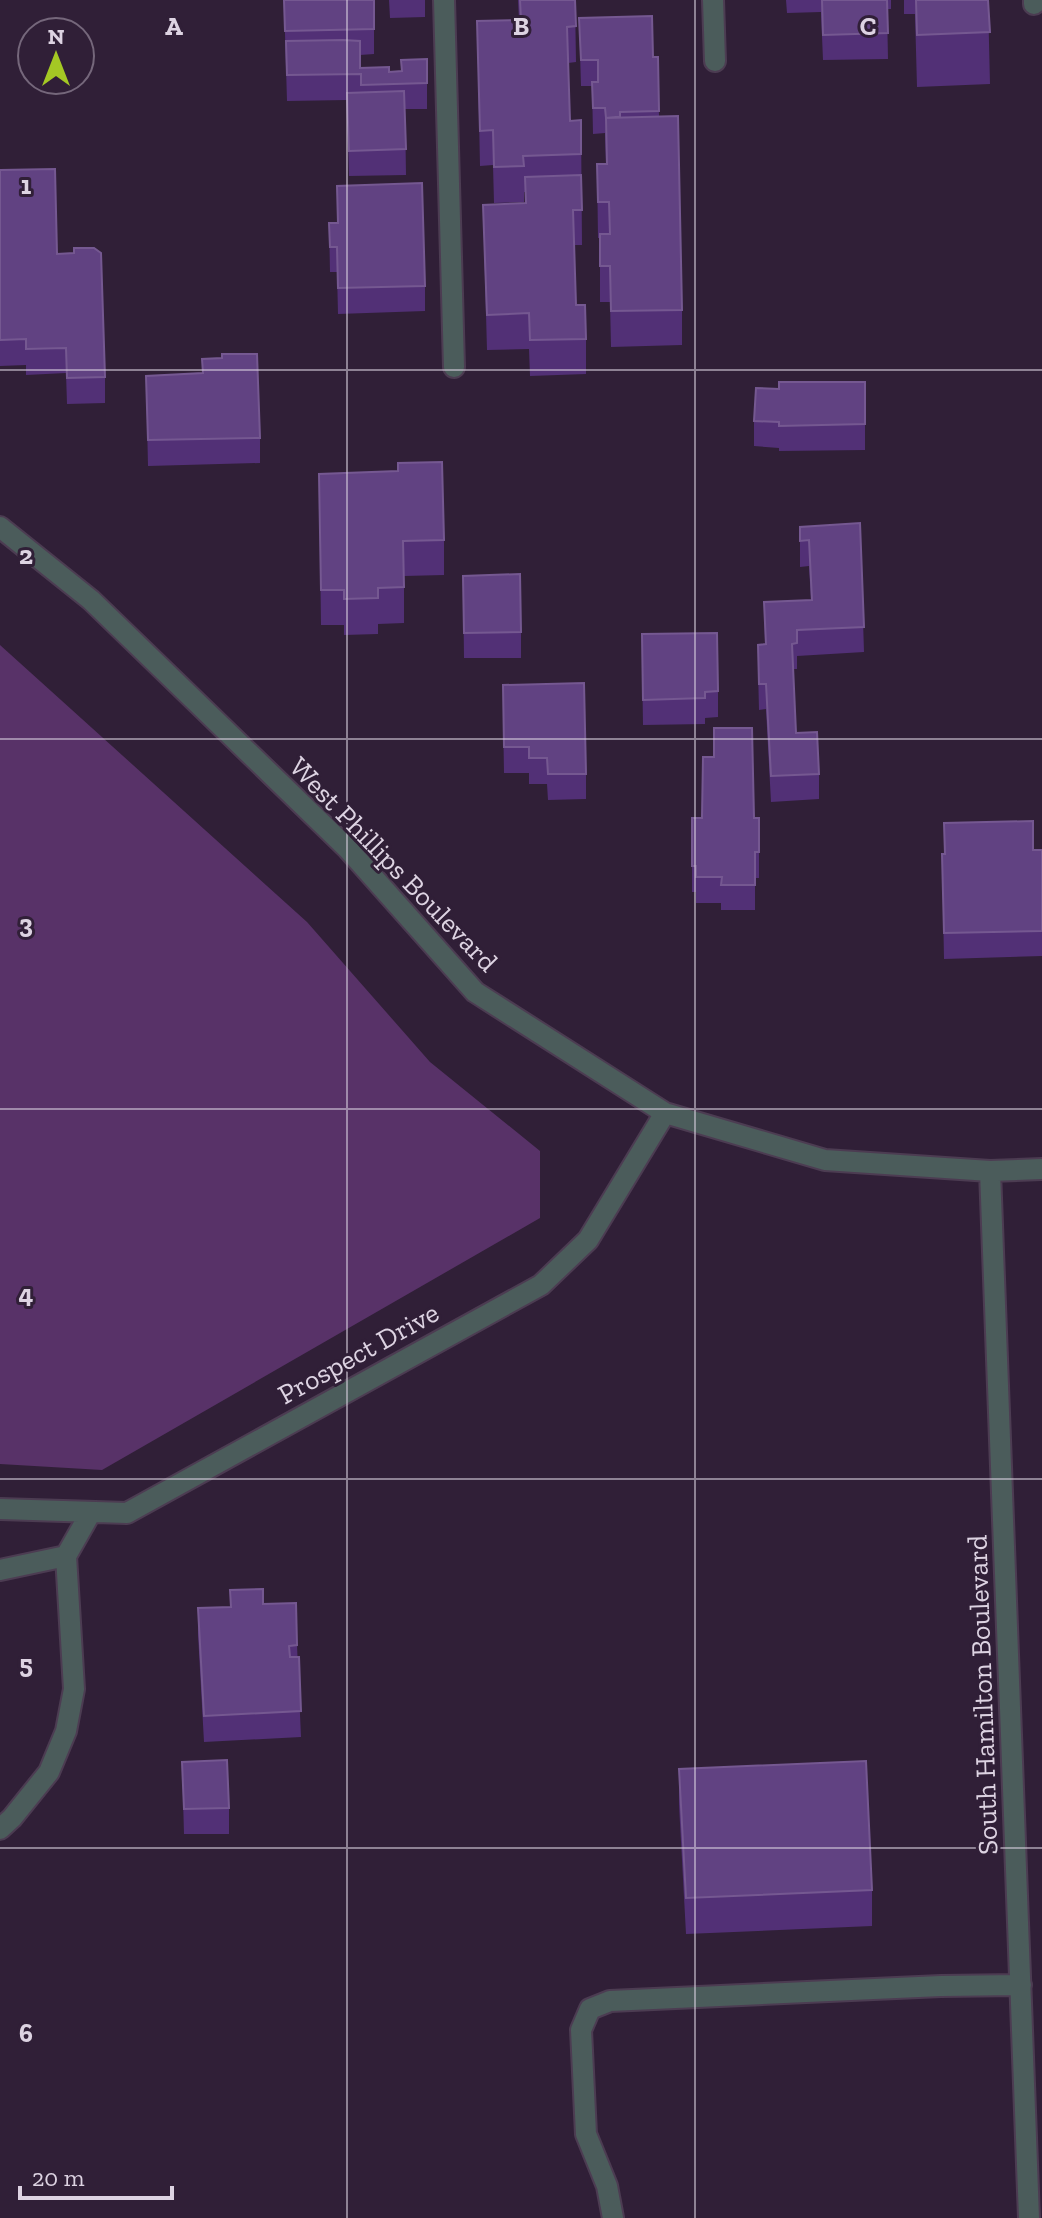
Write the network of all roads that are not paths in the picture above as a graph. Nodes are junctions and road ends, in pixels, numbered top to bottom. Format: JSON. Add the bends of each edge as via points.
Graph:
{"nodes":[{"id":1,"x":444,"y":0,"type":"edge"},
{"id":2,"x":713,"y":0,"type":"edge"},
{"id":3,"x":715,"y":61,"type":"dead end"},
{"id":4,"x":454,"y":367,"type":"dead end"},
{"id":5,"x":0,"y":527,"type":"edge"},
{"id":6,"x":665,"y":1113,"type":"junction"},
{"id":7,"x":1042,"y":1169,"type":"edge"},
{"id":8,"x":990,"y":1171,"type":"junction"},
{"id":9,"x":0,"y":1509,"type":"edge"},
{"id":10,"x":91,"y":1512,"type":"junction"},
{"id":11,"x":66,"y":1556,"type":"junction"},
{"id":12,"x":0,"y":1570,"type":"edge"},
{"id":13,"x":0,"y":1829,"type":"edge"},
{"id":14,"x":1021,"y":1985,"type":"junction"},
{"id":15,"x":613,"y":2218,"type":"edge"},
{"id":16,"x":1029,"y":2218,"type":"edge"}],
"edges":[{"from":1,"to":4,"type":"street"},
{"from":2,"to":3,"type":"street"},
{"from":5,"to":6,"type":"street","name":"West Phillips Boulevard","via":[[91,600],[348,849],[475,992]]},
{"from":6,"to":8,"type":"street","name":"West Phillips Boulevard","via":[[825,1160]]},
{"from":6,"to":10,"type":"street","name":"Prospect Drive","via":[[588,1240],[541,1285],[127,1513]]},
{"from":7,"to":8,"type":"street","name":"West Phillips Boulevard"},
{"from":8,"to":14,"type":"street","name":"South Hamilton Boulevard"},
{"from":9,"to":10,"type":"street","name":"Prospect Drive"},
{"from":10,"to":11,"type":"street"},
{"from":11,"to":12,"type":"street"},
{"from":11,"to":13,"type":"street","via":[[74,1689],[66,1731],[49,1772]]},
{"from":14,"to":15,"type":"street","via":[[610,2001],[590,2009],[581,2030],[586,2134],[607,2186]]},
{"from":14,"to":16,"type":"street","name":"South Hamilton Boulevard"}]}
